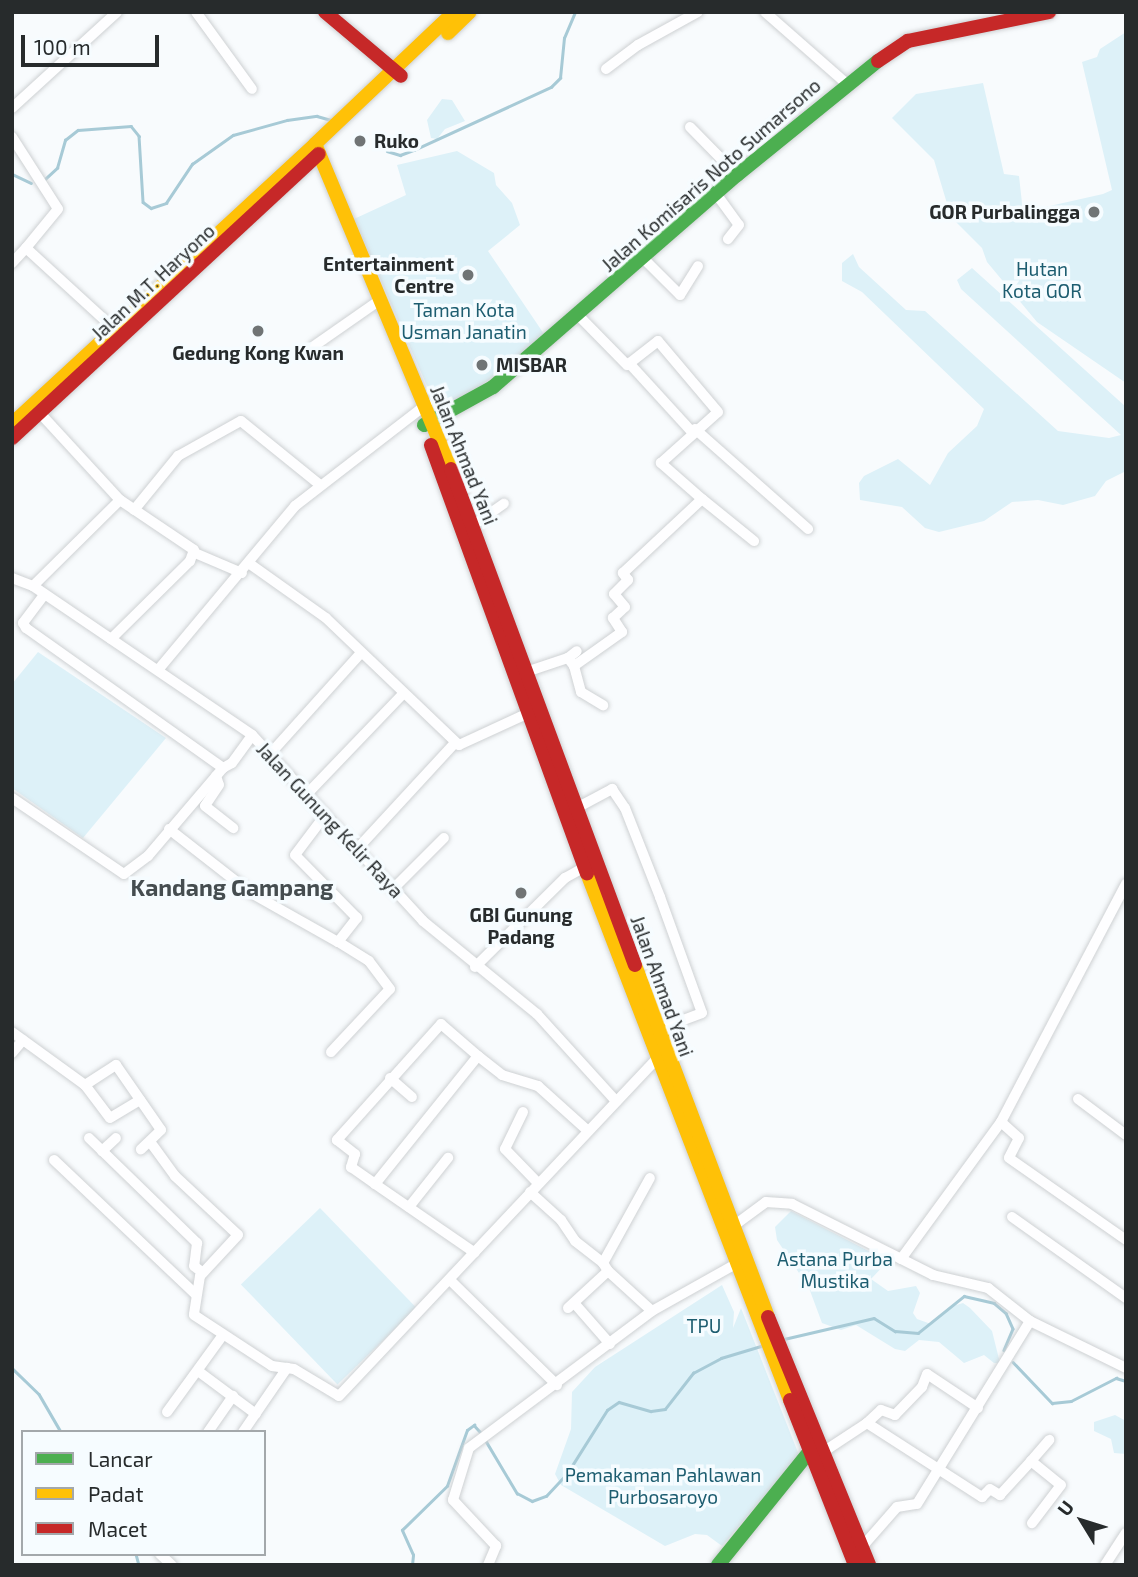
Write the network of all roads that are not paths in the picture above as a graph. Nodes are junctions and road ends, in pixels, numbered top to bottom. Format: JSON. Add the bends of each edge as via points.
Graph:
{"nodes":[{"id":1,"x":117,"y":12,"type":"edge"},
{"id":2,"x":196,"y":12,"type":"edge"},
{"id":3,"x":325,"y":12,"type":"edge"},
{"id":4,"x":454,"y":12,"type":"edge"},
{"id":5,"x":470,"y":12,"type":"edge"},
{"id":6,"x":698,"y":12,"type":"edge"},
{"id":7,"x":765,"y":12,"type":"edge"},
{"id":8,"x":1049,"y":12,"type":"edge"},
{"id":9,"x":998,"y":16,"type":"edge"},
{"id":10,"x":606,"y":69,"type":"dead end"},
{"id":11,"x":398,"y":73,"type":"junction"},
{"id":12,"x":846,"y":84,"type":"junction"},
{"id":13,"x":252,"y":89,"type":"dead end"},
{"id":14,"x":12,"y":108,"type":"edge"},
{"id":15,"x":690,"y":127,"type":"dead end"},
{"id":16,"x":12,"y":137,"type":"edge"},
{"id":17,"x":317,"y":149,"type":"junction"},
{"id":18,"x":737,"y":174,"type":"junction"},
{"id":19,"x":717,"y":195,"type":"junction"},
{"id":20,"x":728,"y":239,"type":"dead end"},
{"id":21,"x":26,"y":248,"type":"junction"},
{"id":22,"x":644,"y":259,"type":"junction"},
{"id":23,"x":12,"y":263,"type":"edge"},
{"id":24,"x":698,"y":266,"type":"dead end"},
{"id":25,"x":380,"y":300,"type":"junction"},
{"id":26,"x":578,"y":315,"type":"junction"},
{"id":27,"x":119,"y":333,"type":"junction"},
{"id":28,"x":314,"y":346,"type":"dead end"},
{"id":29,"x":629,"y":363,"type":"junction"},
{"id":30,"x":423,"y":407,"type":"junction"},
{"id":31,"x":40,"y":413,"type":"junction"},
{"id":32,"x":429,"y":423,"type":"junction"},
{"id":33,"x":12,"y":424,"type":"edge"},
{"id":34,"x":694,"y":430,"type":"junction"},
{"id":35,"x":12,"y":438,"type":"edge"},
{"id":36,"x":320,"y":485,"type":"junction"},
{"id":37,"x":702,"y":499,"type":"junction"},
{"id":38,"x":120,"y":500,"type":"junction"},
{"id":39,"x":504,"y":504,"type":"dead end"},
{"id":40,"x":134,"y":510,"type":"junction"},
{"id":41,"x":472,"y":526,"type":"junction"},
{"id":42,"x":808,"y":529,"type":"dead end"},
{"id":43,"x":754,"y":541,"type":"dead end"},
{"id":44,"x":195,"y":553,"type":"junction"},
{"id":45,"x":246,"y":568,"type":"junction"},
{"id":46,"x":12,"y":578,"type":"edge"},
{"id":47,"x":33,"y":586,"type":"junction"},
{"id":48,"x":44,"y":595,"type":"junction"},
{"id":49,"x":111,"y":639,"type":"junction"},
{"id":50,"x":362,"y":653,"type":"junction"},
{"id":51,"x":573,"y":659,"type":"junction"},
{"id":52,"x":158,"y":670,"type":"junction"},
{"id":53,"x":526,"y":672,"type":"junction"},
{"id":54,"x":402,"y":695,"type":"junction"},
{"id":55,"x":603,"y":705,"type":"dead end"},
{"id":56,"x":534,"y":711,"type":"junction"},
{"id":57,"x":256,"y":740,"type":"junction"},
{"id":58,"x":455,"y":743,"type":"junction"},
{"id":59,"x":270,"y":754,"type":"junction"},
{"id":60,"x":219,"y":776,"type":"junction"},
{"id":61,"x":307,"y":793,"type":"junction"},
{"id":62,"x":12,"y":798,"type":"edge"},
{"id":63,"x":568,"y":803,"type":"junction"},
{"id":64,"x":326,"y":814,"type":"junction"},
{"id":65,"x":233,"y":828,"type":"dead end"},
{"id":66,"x":172,"y":832,"type":"junction"},
{"id":67,"x":444,"y":838,"type":"dead end"},
{"id":68,"x":358,"y":848,"type":"junction"},
{"id":69,"x":590,"y":864,"type":"junction"},
{"id":70,"x":1126,"y":884,"type":"edge"},
{"id":71,"x":393,"y":889,"type":"junction"},
{"id":72,"x":338,"y":942,"type":"junction"},
{"id":73,"x":475,"y":967,"type":"junction"},
{"id":74,"x":12,"y":1032,"type":"edge"},
{"id":75,"x":652,"y":1032,"type":"junction"},
{"id":76,"x":23,"y":1040,"type":"junction"},
{"id":77,"x":331,"y":1052,"type":"dead end"},
{"id":78,"x":12,"y":1053,"type":"edge"},
{"id":79,"x":478,"y":1056,"type":"junction"},
{"id":80,"x":656,"y":1060,"type":"junction"},
{"id":81,"x":390,"y":1078,"type":"junction"},
{"id":82,"x":85,"y":1085,"type":"junction"},
{"id":83,"x":412,"y":1097,"type":"dead end"},
{"id":84,"x":1078,"y":1099,"type":"dead end"},
{"id":85,"x":140,"y":1100,"type":"junction"},
{"id":86,"x":616,"y":1101,"type":"junction"},
{"id":87,"x":523,"y":1112,"type":"dead end"},
{"id":88,"x":1001,"y":1122,"type":"junction"},
{"id":89,"x":588,"y":1131,"type":"junction"},
{"id":90,"x":1126,"y":1135,"type":"edge"},
{"id":91,"x":89,"y":1138,"type":"dead end"},
{"id":92,"x":116,"y":1138,"type":"dead end"},
{"id":93,"x":102,"y":1151,"type":"junction"},
{"id":94,"x":448,"y":1158,"type":"dead end"},
{"id":95,"x":54,"y":1160,"type":"dead end"},
{"id":96,"x":650,"y":1178,"type":"dead end"},
{"id":97,"x":375,"y":1184,"type":"junction"},
{"id":98,"x":534,"y":1188,"type":"junction"},
{"id":99,"x":409,"y":1207,"type":"junction"},
{"id":100,"x":1012,"y":1217,"type":"dead end"},
{"id":101,"x":727,"y":1230,"type":"junction"},
{"id":102,"x":1126,"y":1240,"type":"edge"},
{"id":103,"x":475,"y":1253,"type":"junction"},
{"id":104,"x":901,"y":1259,"type":"junction"},
{"id":105,"x":734,"y":1265,"type":"junction"},
{"id":106,"x":606,"y":1267,"type":"junction"},
{"id":107,"x":203,"y":1273,"type":"junction"},
{"id":108,"x":450,"y":1280,"type":"junction"},
{"id":109,"x":195,"y":1294,"type":"junction"},
{"id":110,"x":1126,"y":1298,"type":"edge"},
{"id":111,"x":652,"y":1311,"type":"junction"},
{"id":112,"x":1030,"y":1321,"type":"junction"},
{"id":113,"x":223,"y":1335,"type":"junction"},
{"id":114,"x":610,"y":1343,"type":"junction"},
{"id":115,"x":773,"y":1346,"type":"junction"},
{"id":116,"x":287,"y":1368,"type":"junction"},
{"id":117,"x":1126,"y":1368,"type":"edge"},
{"id":118,"x":198,"y":1371,"type":"junction"},
{"id":119,"x":557,"y":1385,"type":"junction"},
{"id":120,"x":233,"y":1396,"type":"junction"},
{"id":121,"x":978,"y":1408,"type":"junction"},
{"id":122,"x":167,"y":1412,"type":"dead end"},
{"id":123,"x":256,"y":1414,"type":"junction"},
{"id":124,"x":867,"y":1423,"type":"junction"},
{"id":125,"x":209,"y":1430,"type":"edge"},
{"id":126,"x":244,"y":1430,"type":"edge"},
{"id":127,"x":1049,"y":1440,"type":"dead end"},
{"id":128,"x":817,"y":1449,"type":"junction"},
{"id":129,"x":1031,"y":1461,"type":"junction"},
{"id":130,"x":939,"y":1472,"type":"junction"},
{"id":131,"x":1032,"y":1523,"type":"dead end"},
{"id":132,"x":1126,"y":1533,"type":"edge"},
{"id":133,"x":862,"y":1548,"type":"junction"},
{"id":134,"x":488,"y":1565,"type":"edge"},
{"id":135,"x":718,"y":1565,"type":"edge"},
{"id":136,"x":855,"y":1565,"type":"edge"},
{"id":137,"x":869,"y":1565,"type":"edge"},
{"id":138,"x":1105,"y":1565,"type":"edge"}],
"edges":[{"from":1,"to":14,"type":"street"},
{"from":2,"to":13,"type":"street"},
{"from":3,"to":11,"type":"main road"},
{"from":4,"to":11,"type":"main road"},
{"from":5,"to":11,"type":"main road"},
{"from":6,"to":10,"type":"street","via":[[638,45]]},
{"from":7,"to":12,"type":"street"},
{"from":8,"to":9,"type":"main road","name":"Jalan Komisaris Noto Sumarsono"},
{"from":9,"to":12,"type":"main road","name":"Jalan Komisaris Noto Sumarsono","via":[[908,41]]},
{"from":11,"to":17,"type":"main road","name":"Jalan M.T. Haryono"},
{"from":12,"to":18,"type":"main road","name":"Jalan Komisaris Noto Sumarsono"},
{"from":15,"to":18,"type":"street"},
{"from":16,"to":21,"type":"street","via":[[58,209]]},
{"from":17,"to":25,"type":"main road","name":"Jalan Ahmad Yani"},
{"from":17,"to":27,"type":"main road","name":"Jalan M.T. Haryono"},
{"from":18,"to":19,"type":"main road","name":"Jalan Komisaris Noto Sumarsono"},
{"from":19,"to":20,"type":"street","via":[[739,225]]},
{"from":19,"to":22,"type":"main road","name":"Jalan Komisaris Noto Sumarsono"},
{"from":21,"to":23,"type":"street"},
{"from":21,"to":27,"type":"street"},
{"from":22,"to":24,"type":"street","via":[[678,295]]},
{"from":22,"to":26,"type":"main road","name":"Jalan Komisaris Noto Sumarsono"},
{"from":25,"to":28,"type":"street"},
{"from":25,"to":30,"type":"main road","name":"Jalan Ahmad Yani"},
{"from":26,"to":29,"type":"street"},
{"from":26,"to":32,"type":"main road","name":"Jalan Komisaris Noto Sumarsono","via":[[475,400]]},
{"from":27,"to":31,"type":"main road","name":"Jalan M.T. Haryono"},
{"from":27,"to":33,"type":"main road","name":"Jalan M.T. Haryono"},
{"from":29,"to":34,"type":"street"},
{"from":29,"to":34,"type":"street","via":[[659,341],[718,411]]},
{"from":30,"to":32,"type":"main road","name":"Jalan Ahmad Yani"},
{"from":30,"to":36,"type":"street"},
{"from":31,"to":35,"type":"main road","name":"Jalan M.T. Haryono"},
{"from":31,"to":38,"type":"street"},
{"from":32,"to":41,"type":"main road","name":"Jalan Ahmad Yani"},
{"from":32,"to":56,"type":"main road","name":"Jalan Ahmad Yani"},
{"from":34,"to":37,"type":"street","via":[[661,464]]},
{"from":34,"to":42,"type":"street"},
{"from":36,"to":40,"type":"street","via":[[241,421],[178,456]]},
{"from":36,"to":45,"type":"street","via":[[284,518]]},
{"from":37,"to":43,"type":"street"},
{"from":37,"to":51,"type":"street","via":[[623,573],[628,580],[614,594],[625,607],[613,618],[622,632]]},
{"from":38,"to":40,"type":"street"},
{"from":38,"to":47,"type":"street"},
{"from":39,"to":41,"type":"street"},
{"from":40,"to":44,"type":"street"},
{"from":41,"to":53,"type":"main road","name":"Jalan Ahmad Yani"},
{"from":44,"to":45,"type":"street"},
{"from":44,"to":49,"type":"street"},
{"from":45,"to":50,"type":"street","via":[[307,604]]},
{"from":45,"to":52,"type":"street"},
{"from":46,"to":47,"type":"street","name":"Jalan Gunung Kelir Raya"},
{"from":47,"to":48,"type":"street","name":"Jalan Gunung Kelir Raya"},
{"from":48,"to":49,"type":"street","name":"Jalan Gunung Kelir Raya"},
{"from":48,"to":60,"type":"street","via":[[24,621],[26,628]]},
{"from":49,"to":52,"type":"street","name":"Jalan Gunung Kelir Raya"},
{"from":50,"to":54,"type":"street"},
{"from":50,"to":59,"type":"street"},
{"from":51,"to":53,"type":"street"},
{"from":51,"to":55,"type":"street","via":[[580,692]]},
{"from":52,"to":57,"type":"street","name":"Jalan Gunung Kelir Raya"},
{"from":53,"to":56,"type":"main road","name":"Jalan Ahmad Yani"},
{"from":54,"to":58,"type":"street"},
{"from":54,"to":61,"type":"street"},
{"from":56,"to":58,"type":"street","via":[[463,745]]},
{"from":56,"to":63,"type":"main road","name":"Jalan Ahmad Yani"},
{"from":57,"to":59,"type":"street","name":"Jalan Gunung Kelir Raya"},
{"from":57,"to":60,"type":"street"},
{"from":58,"to":68,"type":"street"},
{"from":59,"to":61,"type":"street","name":"Jalan Gunung Kelir Raya"},
{"from":60,"to":65,"type":"street","via":[[205,806]]},
{"from":60,"to":66,"type":"street"},
{"from":61,"to":64,"type":"street","name":"Jalan Gunung Kelir Raya"},
{"from":62,"to":66,"type":"street","via":[[124,874]]},
{"from":63,"to":69,"type":"main road","name":"Jalan Ahmad Yani"},
{"from":63,"to":75,"type":"street","via":[[612,789],[625,808],[660,897],[702,1013]]},
{"from":64,"to":68,"type":"street","name":"Jalan Gunung Kelir Raya"},
{"from":64,"to":72,"type":"street","via":[[295,855],[357,918]]},
{"from":66,"to":72,"type":"street","via":[[251,893]]},
{"from":67,"to":71,"type":"street"},
{"from":68,"to":71,"type":"street","name":"Jalan Gunung Kelir Raya"},
{"from":69,"to":73,"type":"street","via":[[565,878]]},
{"from":69,"to":75,"type":"main road","name":"Jalan Ahmad Yani"},
{"from":70,"to":88,"type":"street"},
{"from":71,"to":73,"type":"street","name":"Jalan Gunung Kelir Raya"},
{"from":72,"to":77,"type":"street","via":[[372,964],[388,983],[389,993]]},
{"from":73,"to":86,"type":"street","name":"Jalan Gunung Kelir Raya","via":[[537,1014]]},
{"from":74,"to":76,"type":"street"},
{"from":75,"to":80,"type":"main road","name":"Jalan Ahmad Yani"},
{"from":75,"to":101,"type":"main road","name":"Jalan Ahmad Yani"},
{"from":76,"to":78,"type":"street"},
{"from":76,"to":82,"type":"street"},
{"from":79,"to":81,"type":"street","via":[[438,1024]]},
{"from":79,"to":89,"type":"street","via":[[502,1075],[543,1089]]},
{"from":79,"to":97,"type":"street"},
{"from":80,"to":86,"type":"street"},
{"from":80,"to":101,"type":"main road","name":"Jalan Ahmad Yani"},
{"from":81,"to":83,"type":"street"},
{"from":81,"to":97,"type":"street","via":[[337,1138],[355,1154],[351,1167]]},
{"from":82,"to":85,"type":"street","via":[[113,1119]]},
{"from":82,"to":85,"type":"street","via":[[114,1064]]},
{"from":84,"to":90,"type":"street"},
{"from":85,"to":107,"type":"street","via":[[161,1130],[146,1146],[238,1232],[236,1241]]},
{"from":86,"to":89,"type":"street"},
{"from":87,"to":98,"type":"street","via":[[505,1149]]},
{"from":88,"to":102,"type":"street","via":[[1019,1138],[1009,1158]]},
{"from":88,"to":104,"type":"street"},
{"from":89,"to":98,"type":"street"},
{"from":91,"to":93,"type":"street"},
{"from":92,"to":93,"type":"street"},
{"from":93,"to":107,"type":"street","via":[[197,1243],[194,1266]]},
{"from":94,"to":99,"type":"street"},
{"from":95,"to":109,"type":"street"},
{"from":96,"to":106,"type":"street"},
{"from":97,"to":99,"type":"street"},
{"from":98,"to":103,"type":"street"},
{"from":98,"to":106,"type":"street","via":[[575,1241]]},
{"from":99,"to":103,"type":"street"},
{"from":100,"to":110,"type":"street"},
{"from":101,"to":104,"type":"street","via":[[766,1202],[780,1200]]},
{"from":101,"to":105,"type":"main road","name":"Jalan Ahmad Yani"},
{"from":101,"to":115,"type":"main road","name":"Jalan Ahmad Yani"},
{"from":103,"to":108,"type":"street"},
{"from":104,"to":112,"type":"street","via":[[933,1275],[988,1288]]},
{"from":105,"to":111,"type":"street"},
{"from":105,"to":115,"type":"main road","name":"Jalan Ahmad Yani"},
{"from":106,"to":111,"type":"street"},
{"from":106,"to":114,"type":"street","via":[[572,1306]]},
{"from":107,"to":109,"type":"street"},
{"from":108,"to":116,"type":"street","via":[[342,1395],[334,1395]]},
{"from":108,"to":119,"type":"street"},
{"from":109,"to":113,"type":"street","via":[[193,1314]]},
{"from":111,"to":114,"type":"street"},
{"from":112,"to":117,"type":"street"},
{"from":112,"to":121,"type":"street"},
{"from":113,"to":116,"type":"street","via":[[272,1366]]},
{"from":113,"to":118,"type":"street"},
{"from":114,"to":119,"type":"street"},
{"from":115,"to":128,"type":"main road","name":"Jalan Ahmad Yani"},
{"from":116,"to":123,"type":"street"},
{"from":118,"to":120,"type":"street"},
{"from":118,"to":122,"type":"street"},
{"from":119,"to":134,"type":"street","via":[[485,1432],[463,1457],[453,1500],[496,1546]]},
{"from":120,"to":123,"type":"street"},
{"from":120,"to":125,"type":"street"},
{"from":121,"to":124,"type":"street","via":[[927,1374],[920,1390],[895,1415],[881,1410]]},
{"from":121,"to":130,"type":"street"},
{"from":123,"to":126,"type":"street"},
{"from":124,"to":128,"type":"street"},
{"from":124,"to":130,"type":"street"},
{"from":127,"to":129,"type":"street"},
{"from":128,"to":133,"type":"main road","name":"Jalan Ahmad Yani"},
{"from":128,"to":135,"type":"main road"},
{"from":128,"to":136,"type":"main road","name":"Jalan Ahmad Yani"},
{"from":129,"to":130,"type":"street","via":[[1000,1495],[990,1489],[982,1497]]},
{"from":129,"to":131,"type":"street","via":[[1061,1485]]},
{"from":130,"to":133,"type":"street","via":[[917,1504],[897,1507]]},
{"from":132,"to":138,"type":"street"},
{"from":133,"to":137,"type":"main road","name":"Jalan Ahmad Yani"}]}
